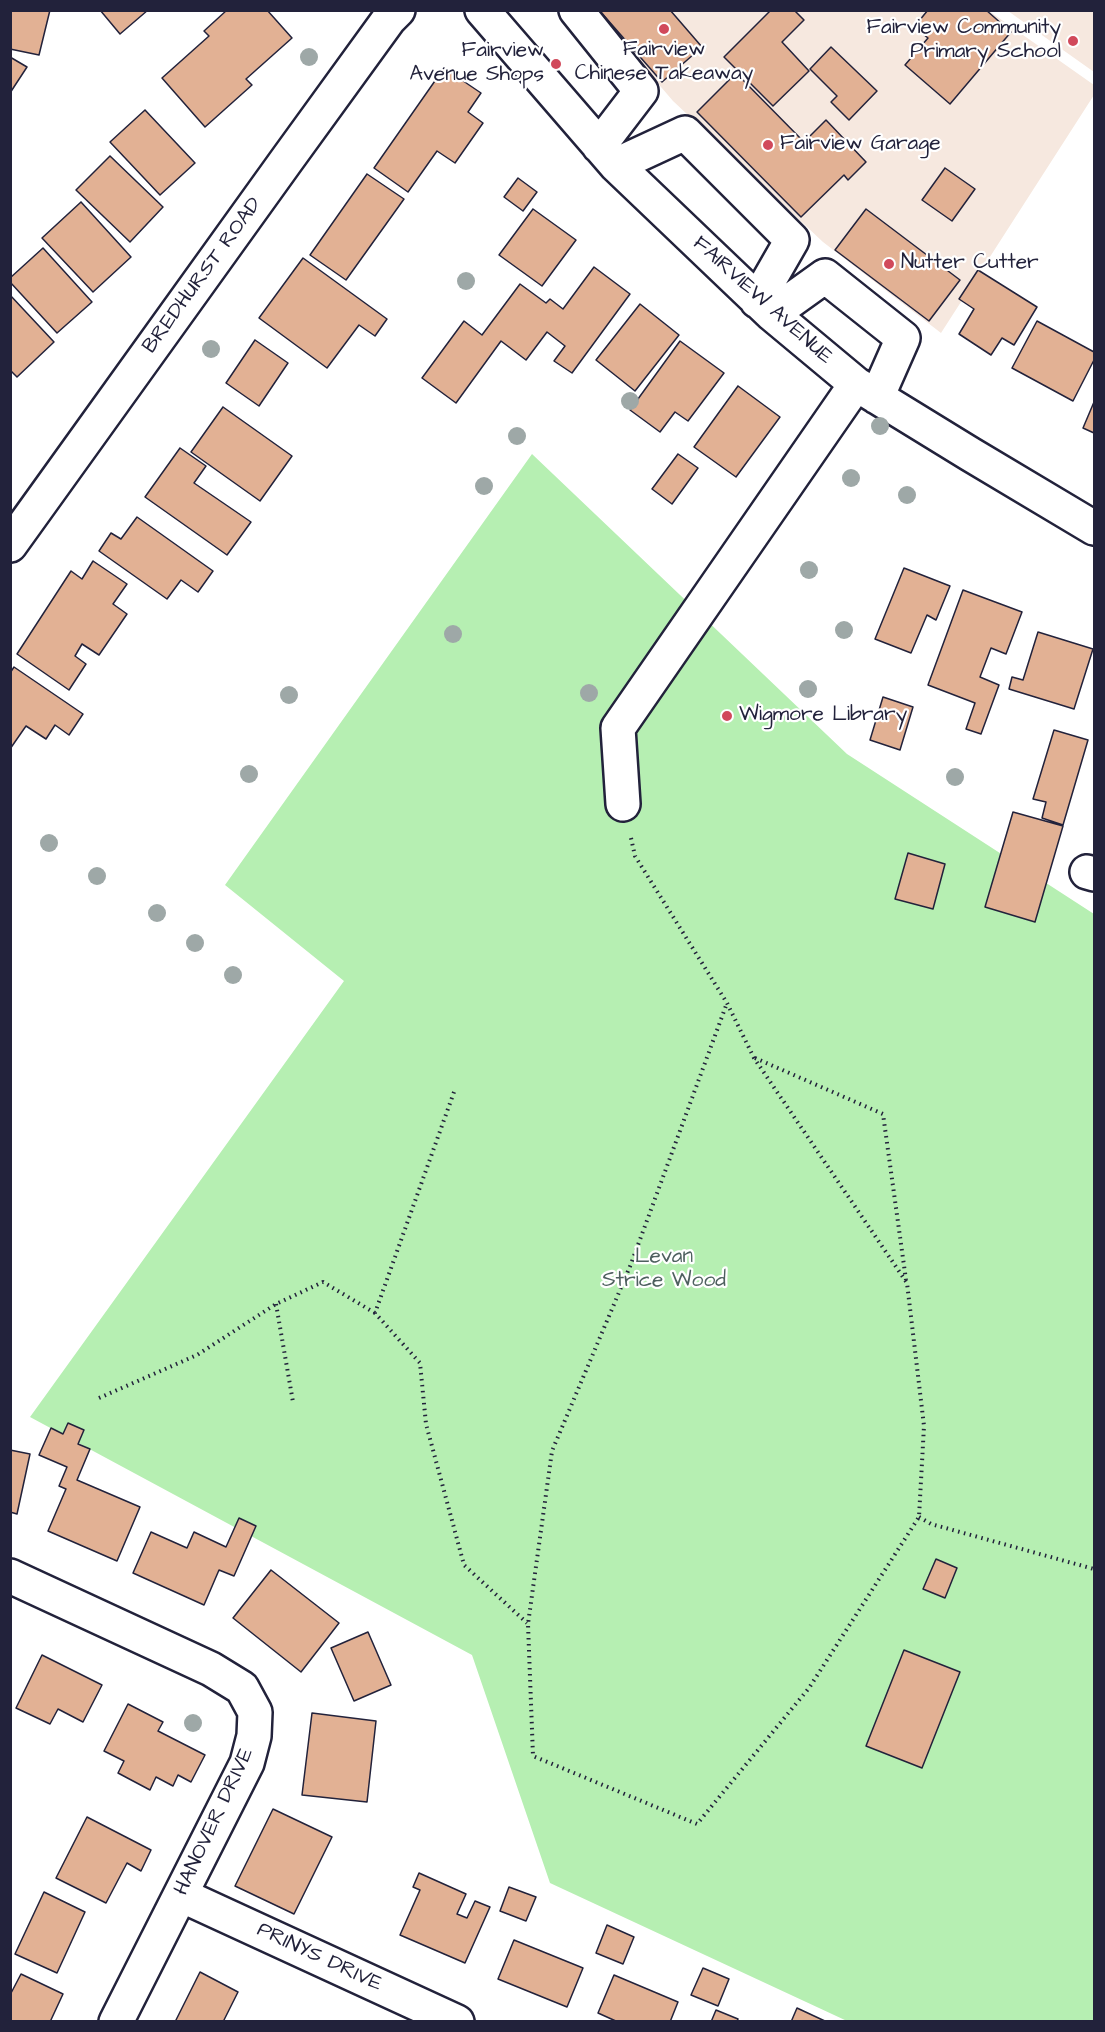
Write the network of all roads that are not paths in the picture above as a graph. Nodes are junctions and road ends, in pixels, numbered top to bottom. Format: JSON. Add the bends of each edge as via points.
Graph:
{"nodes":[{"id":1,"x":398,"y":10,"type":"edge"},
{"id":2,"x":482,"y":10,"type":"edge"},
{"id":3,"x":576,"y":10,"type":"edge"},
{"id":4,"x":608,"y":156,"type":"junction"},
{"id":5,"x":764,"y":308,"type":"junction"},
{"id":6,"x":866,"y":390,"type":"junction"},
{"id":7,"x":1095,"y":528,"type":"edge"},
{"id":8,"x":10,"y":545,"type":"edge"},
{"id":9,"x":623,"y":804,"type":"road end"},
{"id":10,"x":10,"y":1576,"type":"edge"},
{"id":11,"x":181,"y":1895,"type":"junction"},
{"id":12,"x":116,"y":2022,"type":"edge"},
{"id":13,"x":457,"y":2022,"type":"edge"}],
"edges":[{"from":1,"to":8,"type":"street","name":"BREDHURST ROAD"},
{"from":2,"to":4,"type":"street","name":"FAIRVIEW AVENUE"},
{"from":3,"to":4,"type":"street","via":[[641,91]]},
{"from":4,"to":5,"type":"street","name":"FAIRVIEW AVENUE"},
{"from":4,"to":5,"type":"street","via":[[685,133],[792,240]]},
{"from":5,"to":6,"type":"street","name":"FAIRVIEW AVENUE"},
{"from":5,"to":6,"type":"street","via":[[825,276],[903,338]]},
{"from":6,"to":7,"type":"street","name":"FAIRVIEW AVENUE"},
{"from":6,"to":9,"type":"street","via":[[618,728]]},
{"from":10,"to":11,"type":"street","name":"HANOVER DRIVE","via":[[211,1669],[243,1688],[255,1712],[247,1763]]},
{"from":11,"to":12,"type":"street","name":"HANOVER DRIVE"},
{"from":11,"to":13,"type":"street","name":"PRINYS DRIVE"}]}
